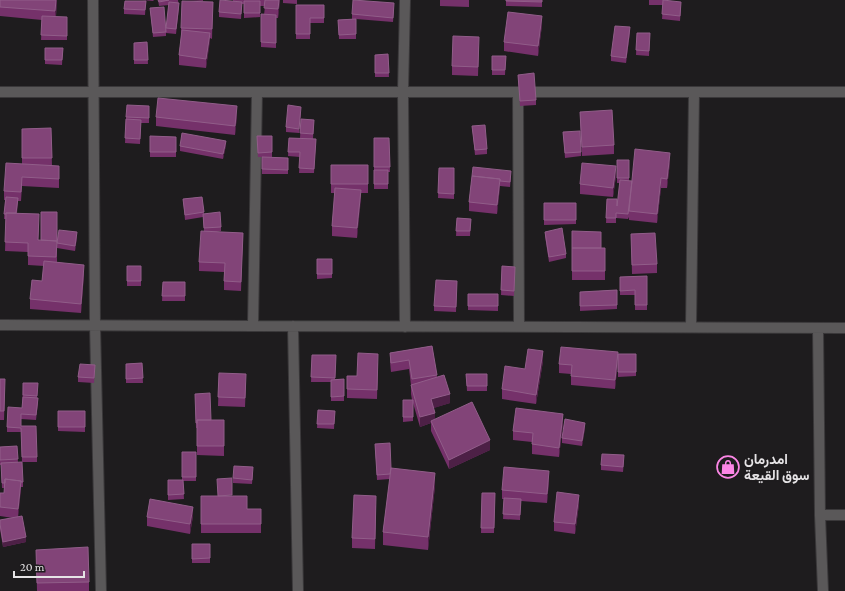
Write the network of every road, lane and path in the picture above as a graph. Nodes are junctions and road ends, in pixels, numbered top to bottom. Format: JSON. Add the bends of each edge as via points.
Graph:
{"nodes":[{"id":1,"x":93,"y":0,"type":"edge"},
{"id":2,"x":405,"y":0,"type":"edge"},
{"id":3,"x":0,"y":92,"type":"edge"},
{"id":4,"x":93,"y":92,"type":"junction"},
{"id":5,"x":256,"y":92,"type":"junction"},
{"id":6,"x":403,"y":92,"type":"junction"},
{"id":7,"x":518,"y":92,"type":"junction"},
{"id":8,"x":845,"y":92,"type":"edge"},
{"id":9,"x":694,"y":93,"type":"junction"},
{"id":10,"x":0,"y":325,"type":"edge"},
{"id":11,"x":95,"y":325,"type":"junction"},
{"id":12,"x":253,"y":326,"type":"junction"},
{"id":13,"x":293,"y":326,"type":"junction"},
{"id":14,"x":406,"y":327,"type":"junction"},
{"id":15,"x":519,"y":327,"type":"junction"},
{"id":16,"x":691,"y":327,"type":"junction"},
{"id":17,"x":818,"y":328,"type":"junction"},
{"id":18,"x":845,"y":328,"type":"edge"},
{"id":19,"x":820,"y":515,"type":"junction"},
{"id":20,"x":845,"y":515,"type":"edge"},
{"id":21,"x":101,"y":591,"type":"edge"},
{"id":22,"x":298,"y":591,"type":"edge"},
{"id":23,"x":823,"y":591,"type":"edge"}],
"edges":[{"from":1,"to":4,"type":"street"},
{"from":2,"to":6,"type":"street"},
{"from":3,"to":4,"type":"street"},
{"from":4,"to":5,"type":"street"},
{"from":4,"to":11,"type":"street"},
{"from":5,"to":6,"type":"street"},
{"from":5,"to":12,"type":"street"},
{"from":6,"to":7,"type":"street"},
{"from":6,"to":14,"type":"street"},
{"from":7,"to":9,"type":"street"},
{"from":7,"to":15,"type":"street"},
{"from":8,"to":9,"type":"street"},
{"from":9,"to":16,"type":"street"},
{"from":10,"to":11,"type":"street"},
{"from":11,"to":12,"type":"street"},
{"from":11,"to":21,"type":"street"},
{"from":12,"to":13,"type":"street"},
{"from":13,"to":14,"type":"street"},
{"from":13,"to":22,"type":"street"},
{"from":14,"to":15,"type":"street"},
{"from":15,"to":16,"type":"street"},
{"from":16,"to":17,"type":"street"},
{"from":17,"to":18,"type":"street"},
{"from":17,"to":19,"type":"street"},
{"from":19,"to":20,"type":"street"},
{"from":19,"to":23,"type":"street"}]}
